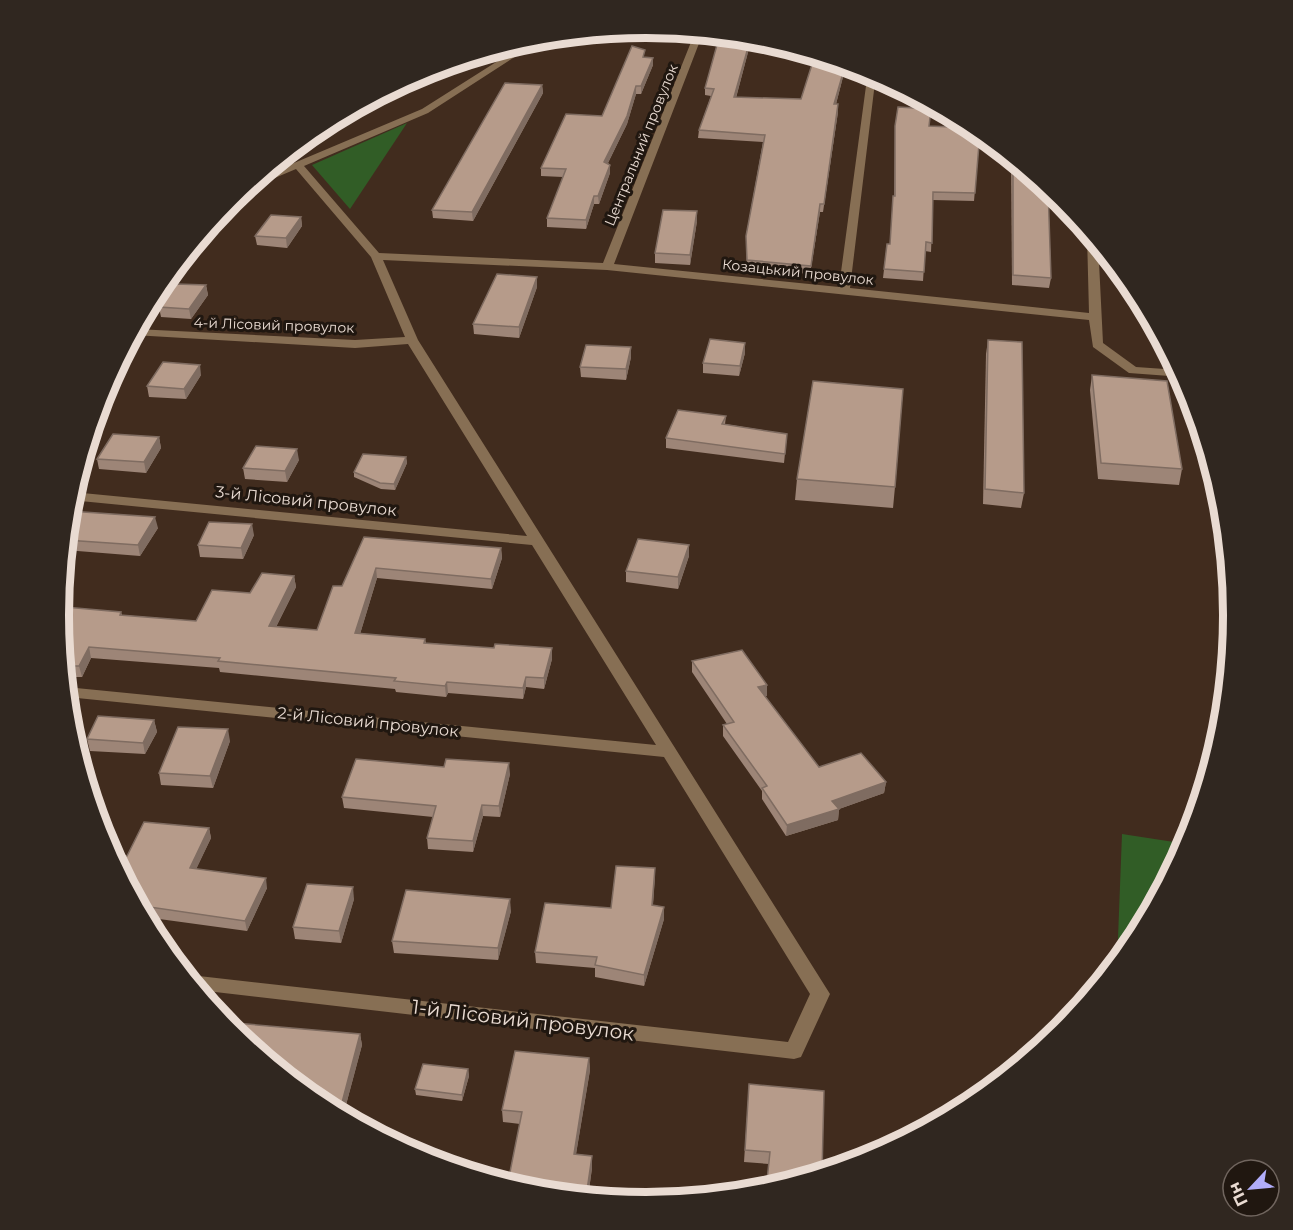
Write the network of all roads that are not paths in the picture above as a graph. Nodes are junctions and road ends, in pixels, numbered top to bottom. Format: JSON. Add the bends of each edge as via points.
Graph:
{"nodes":[{"id":1,"x":696,"y":40,"type":"edge"},
{"id":2,"x":517,"y":53,"type":"edge"},
{"id":3,"x":871,"y":83,"type":"edge"},
{"id":4,"x":298,"y":165,"type":"junction"},
{"id":5,"x":273,"y":176,"type":"edge"},
{"id":6,"x":1092,"y":248,"type":"edge"},
{"id":7,"x":376,"y":256,"type":"junction"},
{"id":8,"x":607,"y":267,"type":"junction"},
{"id":9,"x":844,"y":291,"type":"junction"},
{"id":10,"x":1095,"y":317,"type":"junction"},
{"id":11,"x":143,"y":332,"type":"edge"},
{"id":12,"x":412,"y":340,"type":"junction"},
{"id":13,"x":1170,"y":373,"type":"edge"},
{"id":14,"x":81,"y":497,"type":"edge"},
{"id":15,"x":538,"y":542,"type":"junction"},
{"id":16,"x":74,"y":693,"type":"edge"},
{"id":17,"x":669,"y":752,"type":"junction"},
{"id":18,"x":202,"y":983,"type":"edge"}],
"edges":[{"from":1,"to":8,"type":"street","name":"Центральний провулок"},
{"from":2,"to":4,"type":"street","via":[[425,111]]},
{"from":3,"to":9,"type":"street"},
{"from":4,"to":5,"type":"street"},
{"from":4,"to":7,"type":"street"},
{"from":6,"to":10,"type":"street"},
{"from":7,"to":8,"type":"street","name":"Козацький провулок"},
{"from":7,"to":12,"type":"street"},
{"from":8,"to":9,"type":"street","name":"Козацький провулок"},
{"from":9,"to":10,"type":"street","name":"Козацький провулок"},
{"from":10,"to":13,"type":"street","via":[[1097,344],[1133,370]]},
{"from":11,"to":12,"type":"street","name":"4-й Лісовий провулок","via":[[355,344]]},
{"from":12,"to":15,"type":"street"},
{"from":14,"to":15,"type":"street","name":"3-й Лісовий провулок"},
{"from":15,"to":17,"type":"street"},
{"from":16,"to":17,"type":"street","name":"2-й Лісовий провулок"},
{"from":17,"to":18,"type":"street","name":"1-й Лісовий провулок","via":[[820,994],[794,1051]]}]}
